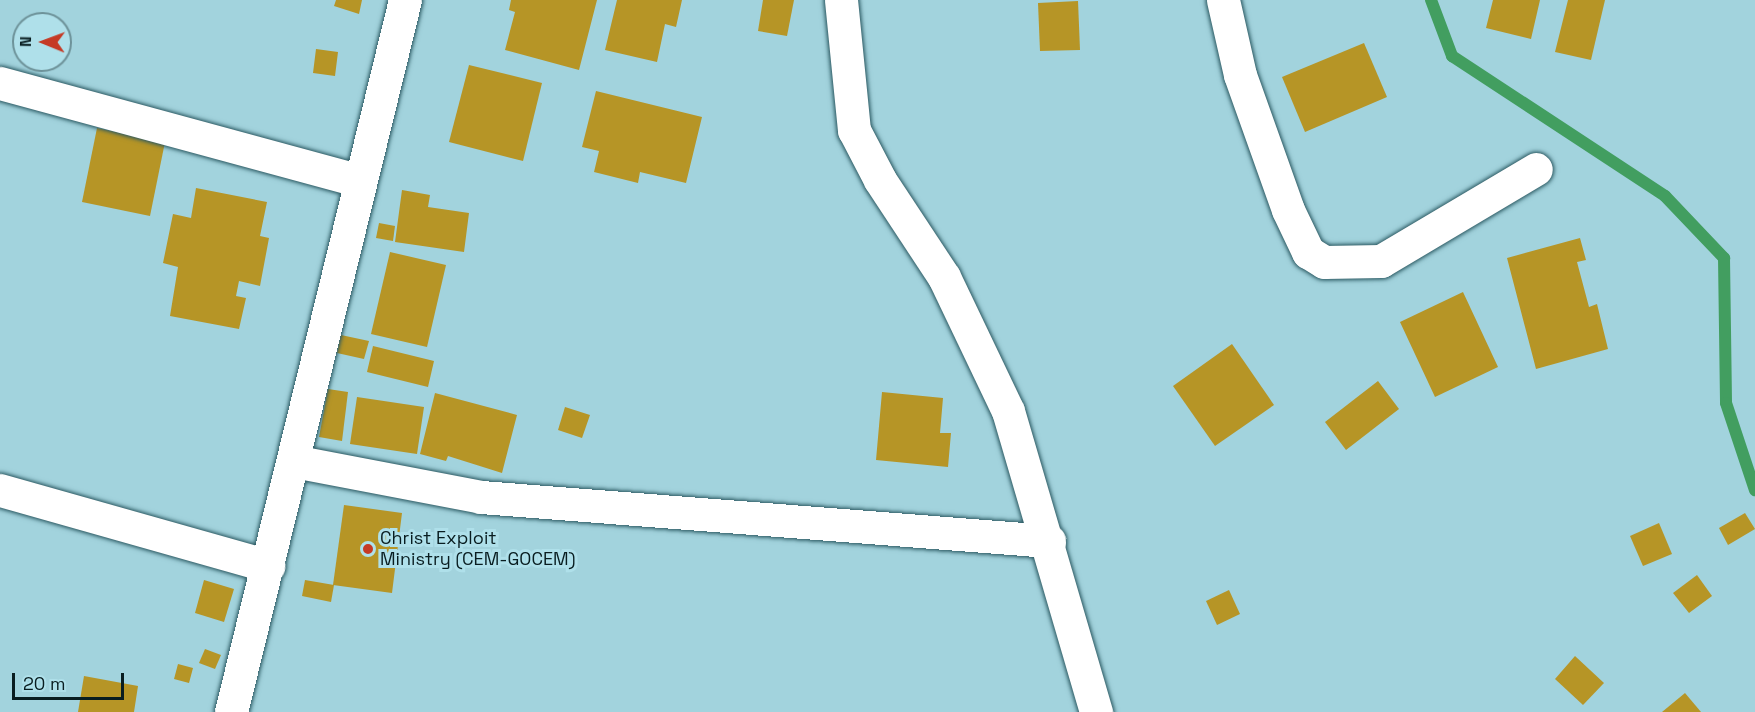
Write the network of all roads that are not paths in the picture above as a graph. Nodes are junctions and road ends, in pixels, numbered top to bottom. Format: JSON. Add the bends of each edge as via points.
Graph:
{"nodes":[{"id":1,"x":405,"y":0,"type":"edge"},
{"id":2,"x":841,"y":0,"type":"edge"},
{"id":3,"x":1222,"y":0,"type":"edge"},
{"id":4,"x":0,"y":83,"type":"edge"},
{"id":5,"x":1536,"y":169,"type":"dead end"},
{"id":6,"x":360,"y":181,"type":"junction"},
{"id":7,"x":293,"y":461,"type":"junction"},
{"id":8,"x":0,"y":490,"type":"edge"},
{"id":9,"x":1049,"y":541,"type":"junction"},
{"id":10,"x":268,"y":566,"type":"junction"},
{"id":11,"x":231,"y":712,"type":"edge"},
{"id":12,"x":1096,"y":712,"type":"edge"}],
"edges":[{"from":1,"to":6,"type":"street"},
{"from":2,"to":9,"type":"street","via":[[855,130],[954,297],[1008,411]]},
{"from":3,"to":5,"type":"street","via":[[1240,75],[1288,210],[1308,252],[1324,262],[1381,261]]},
{"from":4,"to":6,"type":"street"},
{"from":6,"to":7,"type":"street"},
{"from":7,"to":9,"type":"street","via":[[481,496]]},
{"from":7,"to":10,"type":"street"},
{"from":8,"to":10,"type":"street"},
{"from":9,"to":12,"type":"street","via":[[1066,621]]},
{"from":10,"to":11,"type":"street"}]}
